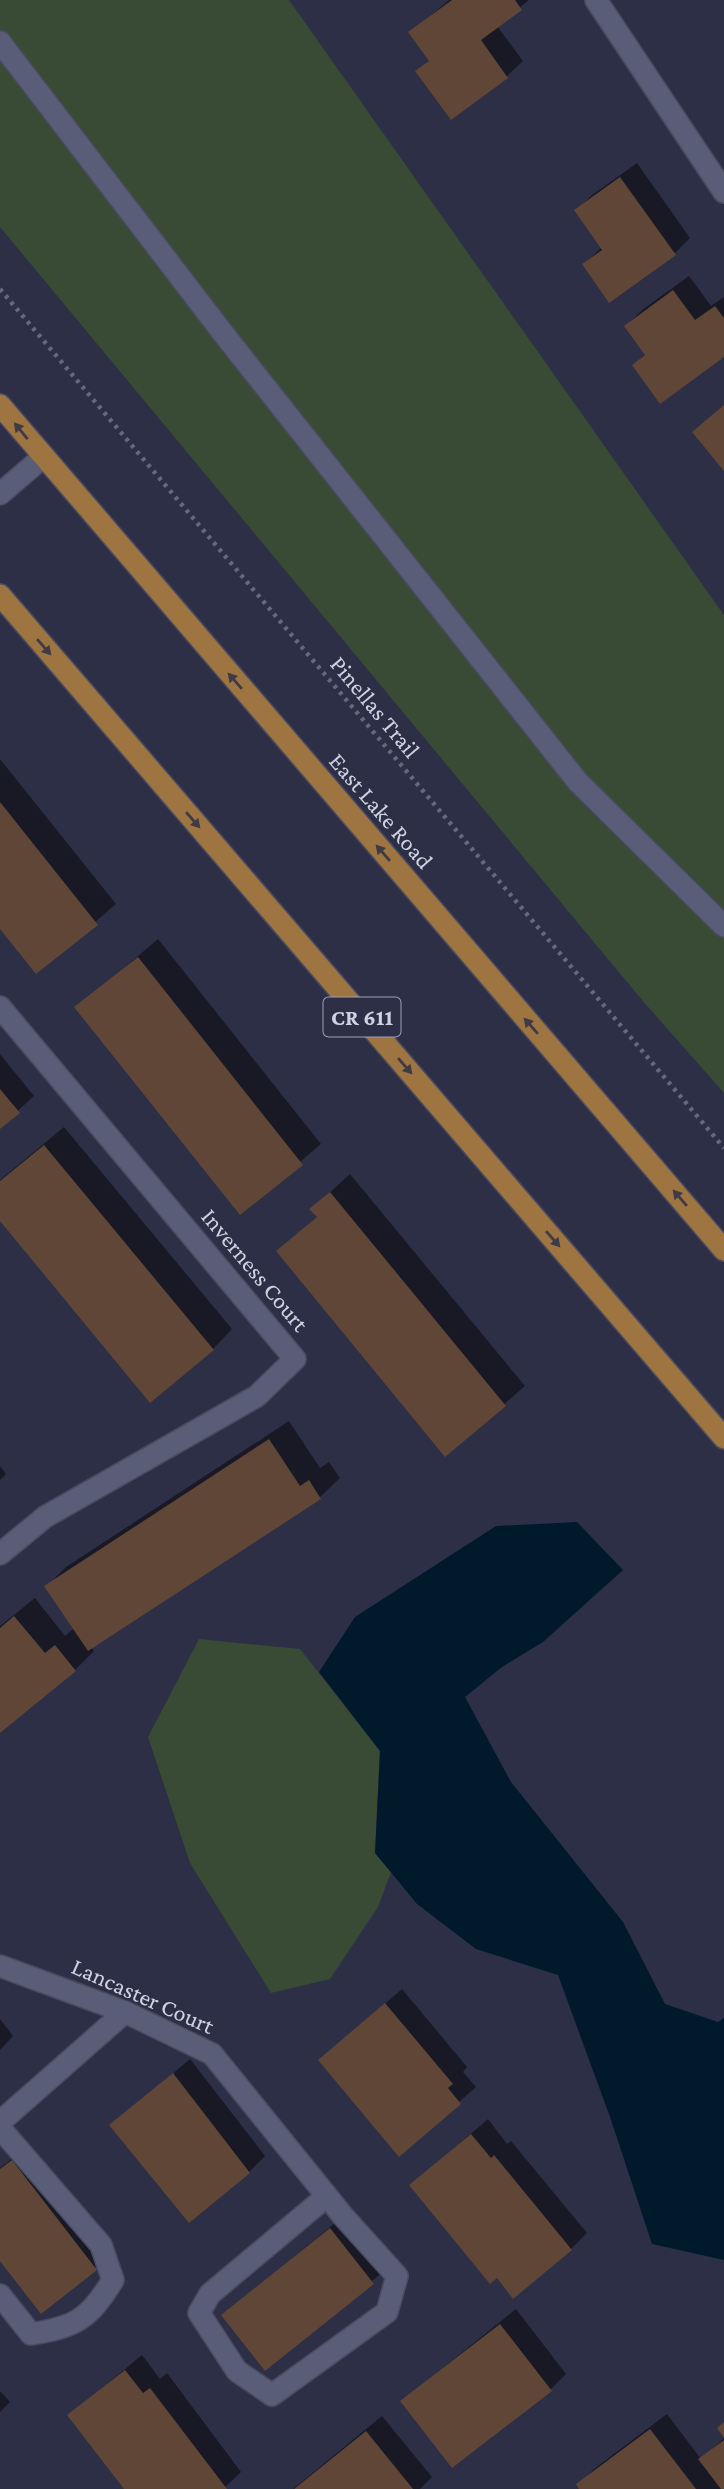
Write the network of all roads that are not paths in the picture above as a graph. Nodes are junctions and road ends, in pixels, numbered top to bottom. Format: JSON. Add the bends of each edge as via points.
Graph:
{"nodes":[{"id":1,"x":596,"y":0,"type":"edge"},
{"id":2,"x":0,"y":42,"type":"edge"},
{"id":3,"x":724,"y":192,"type":"edge"},
{"id":4,"x":0,"y":405,"type":"edge"},
{"id":5,"x":43,"y":457,"type":"junction"},
{"id":6,"x":0,"y":494,"type":"edge"},
{"id":7,"x":0,"y":595,"type":"edge"},
{"id":8,"x":724,"y":926,"type":"edge"},
{"id":9,"x":0,"y":1007,"type":"edge"},
{"id":10,"x":724,"y":1250,"type":"edge"},
{"id":11,"x":724,"y":1438,"type":"edge"},
{"id":12,"x":0,"y":1554,"type":"edge"},
{"id":13,"x":0,"y":1966,"type":"edge"},
{"id":14,"x":125,"y":2012,"type":"junction"},
{"id":15,"x":0,"y":2122,"type":"edge"},
{"id":16,"x":0,"y":2128,"type":"edge"},
{"id":17,"x":327,"y":2196,"type":"junction"},
{"id":18,"x":0,"y":2295,"type":"edge"}],
"edges":[{"from":1,"to":3,"type":"street"},
{"from":2,"to":8,"type":"street","via":[[234,348],[578,782]]},
{"from":5,"to":4,"type":"main road","name":"East Lake Road","one_way":true},
{"from":5,"to":6,"type":"street"},
{"from":10,"to":5,"type":"main road","name":"East Lake Road","one_way":true},
{"from":7,"to":11,"type":"main road","number":"CR 611","one_way":true},
{"from":9,"to":12,"type":"street","name":"Inverness Court","via":[[295,1359],[257,1396],[45,1517]]},
{"from":13,"to":14,"type":"street","name":"Lancaster Court"},
{"from":14,"to":15,"type":"street"},
{"from":14,"to":17,"type":"street","name":"Lancaster Court","via":[[212,2054]]},
{"from":16,"to":18,"type":"street","via":[[101,2245],[113,2280],[94,2310],[62,2329],[31,2334]]},
{"from":17,"to":17,"type":"street","name":"Lancaster Court","via":[[397,2276],[394,2288],[387,2312],[272,2395],[237,2371],[199,2313],[210,2294]]}]}
